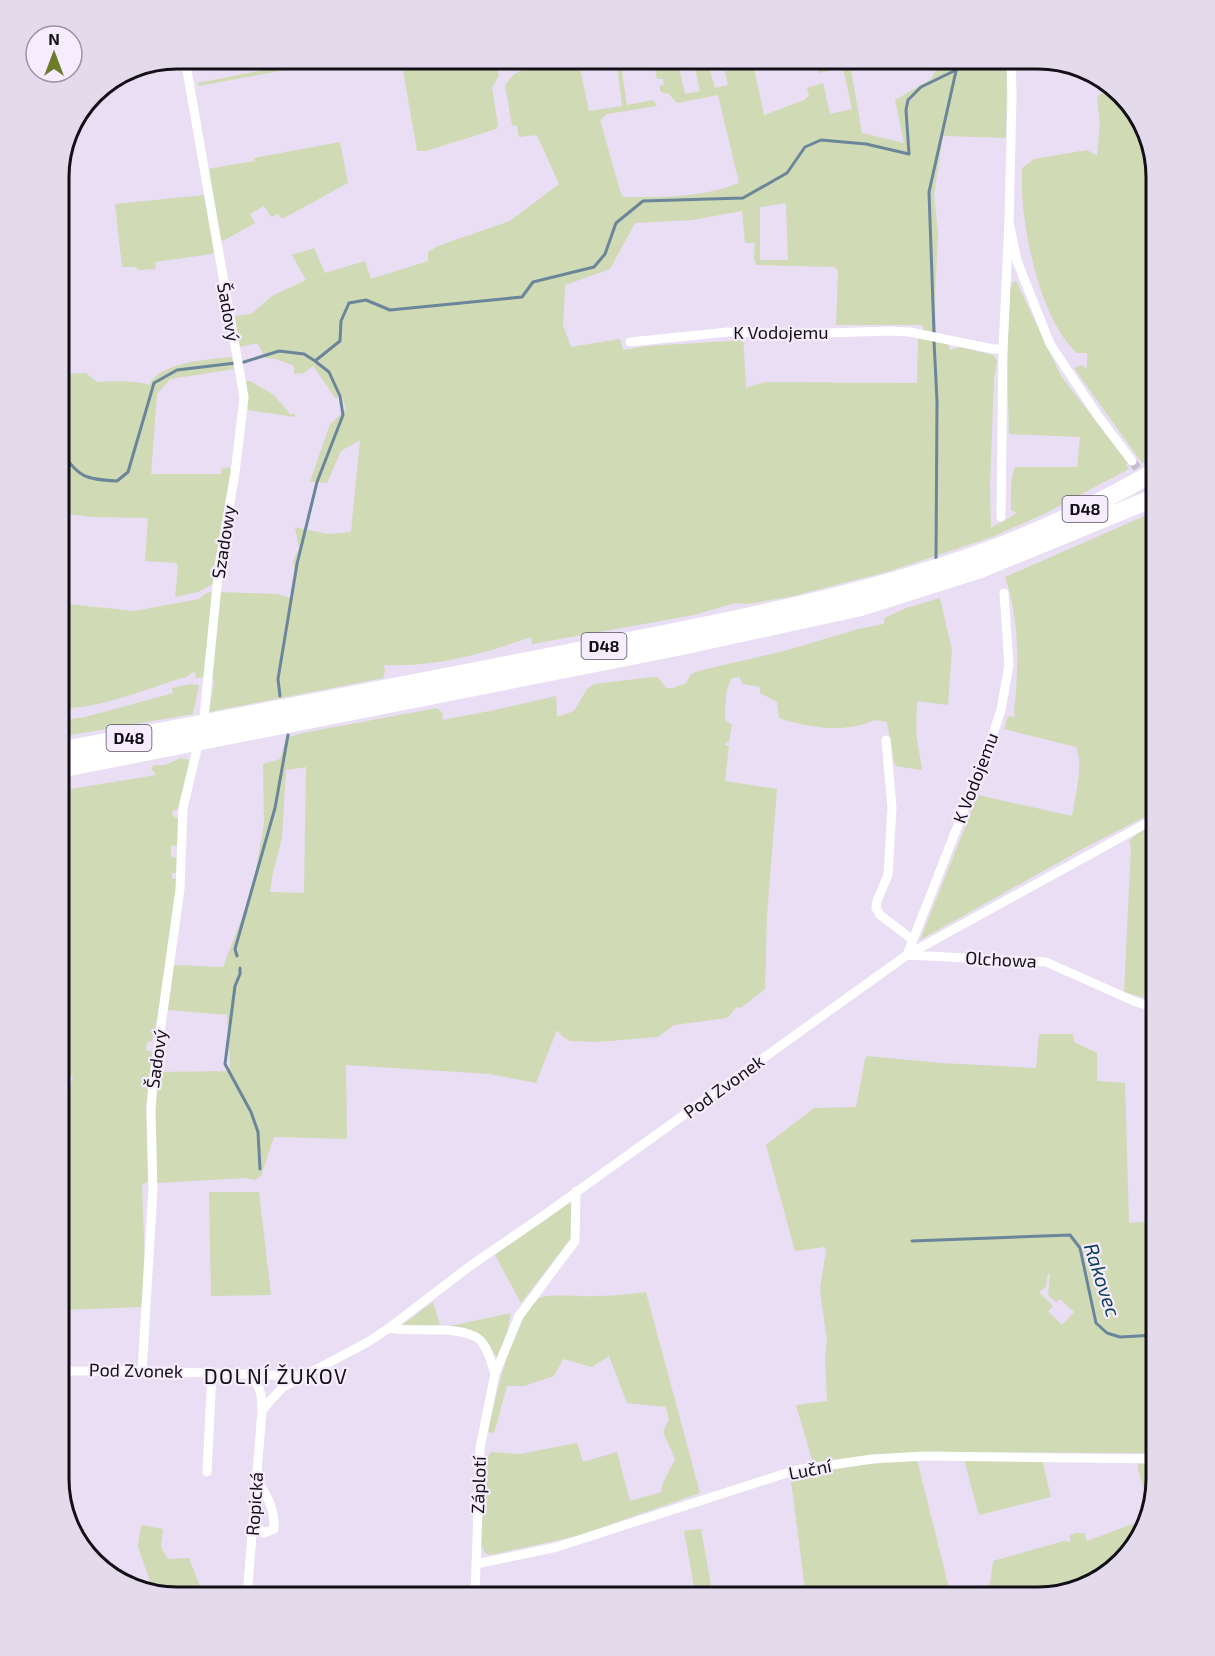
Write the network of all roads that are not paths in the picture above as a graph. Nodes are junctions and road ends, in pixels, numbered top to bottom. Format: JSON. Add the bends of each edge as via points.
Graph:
{"nodes":[{"id":1,"x":187,"y":69,"type":"edge"},
{"id":2,"x":1011,"y":69,"type":"edge"},
{"id":3,"x":1009,"y":222,"type":"junction"},
{"id":4,"x":630,"y":342,"type":"dead end"},
{"id":5,"x":1003,"y":349,"type":"junction"},
{"id":6,"x":238,"y":368,"type":"joint"},
{"id":7,"x":1132,"y":461,"type":"tunnel mouth"},
{"id":8,"x":1146,"y":488,"type":"edge"},
{"id":9,"x":1146,"y":489,"type":"edge"},
{"id":10,"x":1000,"y":517,"type":"dead end"},
{"id":11,"x":1004,"y":593,"type":"dead end"},
{"id":12,"x":201,"y":733,"type":"junction"},
{"id":13,"x":886,"y":740,"type":"dead end"},
{"id":14,"x":69,"y":751,"type":"edge"},
{"id":15,"x":69,"y":766,"type":"edge"},
{"id":16,"x":1146,"y":824,"type":"edge"},
{"id":17,"x":913,"y":940,"type":"junction"},
{"id":18,"x":907,"y":955,"type":"junction"},
{"id":19,"x":1146,"y":1005,"type":"edge"},
{"id":20,"x":576,"y":1191,"type":"junction"},
{"id":21,"x":389,"y":1328,"type":"junction"},
{"id":22,"x":69,"y":1371,"type":"edge"},
{"id":23,"x":142,"y":1371,"type":"junction"},
{"id":24,"x":212,"y":1373,"type":"junction"},
{"id":25,"x":495,"y":1374,"type":"junction"},
{"id":26,"x":250,"y":1375,"type":"junction"},
{"id":27,"x":303,"y":1376,"type":"junction"},
{"id":28,"x":262,"y":1411,"type":"junction"},
{"id":29,"x":1146,"y":1459,"type":"edge"},
{"id":30,"x":207,"y":1472,"type":"dead end"},
{"id":31,"x":256,"y":1478,"type":"junction"},
{"id":32,"x":254,"y":1524,"type":"junction"},
{"id":33,"x":476,"y":1564,"type":"junction"},
{"id":34,"x":248,"y":1587,"type":"edge"},
{"id":35,"x":475,"y":1587,"type":"edge"}],
"edges":[{"from":1,"to":6,"type":"street","name":"Šadový"},
{"from":2,"to":3,"type":"street"},
{"from":3,"to":5,"type":"street"},
{"from":3,"to":7,"type":"street","via":[[1017,261],[1050,344]]},
{"from":4,"to":5,"type":"street","name":"K Vodojemu","via":[[728,332],[891,331]]},
{"from":5,"to":10,"type":"street"},
{"from":6,"to":12,"type":"street","name":"Szadowy","via":[[244,407],[219,566]]},
{"from":8,"to":12,"type":"highway","number":"D48","via":[[973,556],[857,592]]},
{"from":9,"to":12,"type":"highway","number":"D48","via":[[1093,523],[978,570],[861,607],[670,649]]},
{"from":11,"to":17,"type":"street","name":"K Vodojemu","via":[[1009,665],[1001,710]]},
{"from":12,"to":14,"type":"highway","number":"D48"},
{"from":12,"to":15,"type":"highway","number":"D48"},
{"from":12,"to":23,"type":"street","name":"Šadový","via":[[183,808],[180,889],[153,1083],[153,1190]]},
{"from":13,"to":17,"type":"street","via":[[892,808],[888,875],[876,908]]},
{"from":16,"to":18,"type":"street","name":"Pod Zvonek"},
{"from":17,"to":18,"type":"street","name":"K Vodojemu"},
{"from":18,"to":19,"type":"street","name":"Olchowa","via":[[1046,962]]},
{"from":18,"to":20,"type":"street","name":"Pod Zvonek"},
{"from":20,"to":21,"type":"street","name":"Pod Zvonek"},
{"from":20,"to":25,"type":"street","name":"Záplotí","via":[[575,1241],[519,1316]]},
{"from":21,"to":25,"type":"street","via":[[472,1335],[488,1351]]},
{"from":21,"to":27,"type":"street","name":"Pod Zvonek"},
{"from":22,"to":23,"type":"street","name":"Pod Zvonek"},
{"from":23,"to":24,"type":"street","name":"Pod Zvonek"},
{"from":24,"to":26,"type":"street","name":"Pod Zvonek"},
{"from":24,"to":30,"type":"street"},
{"from":25,"to":33,"type":"street","name":"Záplotí","via":[[480,1448]]},
{"from":26,"to":27,"type":"street","name":"Pod Zvonek"},
{"from":26,"to":28,"type":"street","via":[[262,1394]]},
{"from":27,"to":28,"type":"street","name":"Pod Zvonek","via":[[283,1387]]},
{"from":28,"to":31,"type":"street","name":"Ropická"},
{"from":29,"to":33,"type":"street","name":"Luční","via":[[925,1456],[796,1470],[556,1547]]},
{"from":31,"to":32,"type":"street","name":"Ropická"},
{"from":31,"to":32,"type":"street","via":[[274,1517],[273,1529],[264,1533]]},
{"from":32,"to":34,"type":"street","name":"Ropická"},
{"from":33,"to":35,"type":"street","name":"Záplotí"}]}
